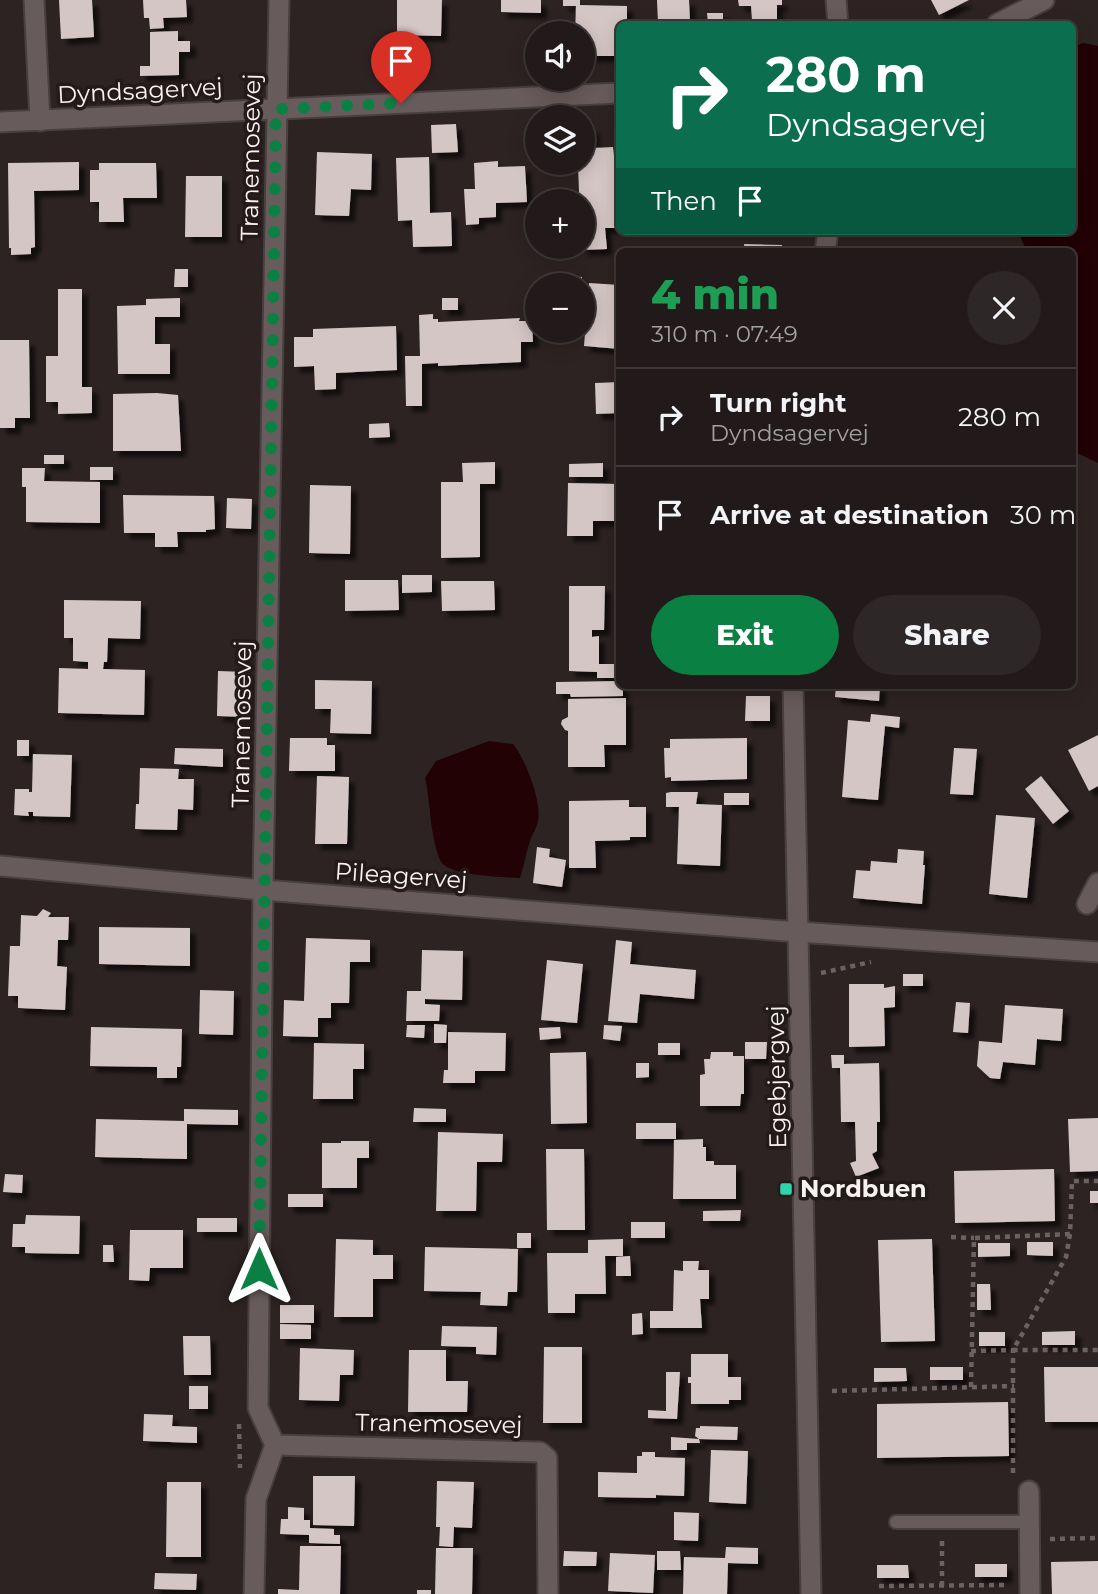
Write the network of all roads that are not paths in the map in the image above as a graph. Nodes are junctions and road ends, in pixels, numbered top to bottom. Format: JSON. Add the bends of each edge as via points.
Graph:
{"nodes":[{"id":1,"x":34,"y":0,"type":"edge"},
{"id":2,"x":279,"y":0,"type":"edge"},
{"id":3,"x":836,"y":0,"type":"edge"},
{"id":4,"x":1044,"y":0,"type":"edge"},
{"id":5,"x":838,"y":21,"type":"edge"},
{"id":6,"x":1003,"y":21,"type":"edge"},
{"id":7,"x":616,"y":93,"type":"edge"},
{"id":8,"x":276,"y":109,"type":"junction"},
{"id":9,"x":40,"y":121,"type":"junction"},
{"id":10,"x":0,"y":122,"type":"edge"},
{"id":11,"x":793,"y":689,"type":"edge"},
{"id":12,"x":0,"y":866,"type":"edge"},
{"id":13,"x":1098,"y":883,"type":"edge"},
{"id":14,"x":263,"y":890,"type":"junction"},
{"id":15,"x":1087,"y":904,"type":"dead end"},
{"id":16,"x":798,"y":932,"type":"junction"},
{"id":17,"x":1098,"y":952,"type":"edge"},
{"id":18,"x":275,"y":1445,"type":"junction"},
{"id":19,"x":1029,"y":1491,"type":"road end"},
{"id":20,"x":896,"y":1522,"type":"dead end"},
{"id":21,"x":1029,"y":1530,"type":"junction"},
{"id":22,"x":1030,"y":1589,"type":"edge"},
{"id":23,"x":254,"y":1594,"type":"edge"},
{"id":24,"x":548,"y":1594,"type":"edge"},
{"id":25,"x":810,"y":1594,"type":"edge"}],
"edges":[{"from":1,"to":9,"type":"street","name":"Dyndsagervej"},
{"from":2,"to":8,"type":"street","name":"Tranemosevej"},
{"from":3,"to":5,"type":"street"},
{"from":4,"to":6,"type":"street"},
{"from":7,"to":8,"type":"street","name":"Dyndsagervej"},
{"from":8,"to":9,"type":"street","name":"Dyndsagervej"},
{"from":8,"to":14,"type":"street","name":"Tranemosevej"},
{"from":9,"to":10,"type":"street","name":"Dyndsagervej"},
{"from":11,"to":16,"type":"street","name":"Egebjergvej"},
{"from":12,"to":14,"type":"street","name":"Pileagervej"},
{"from":13,"to":15,"type":"street"},
{"from":14,"to":16,"type":"street","name":"Pileagervej"},
{"from":14,"to":18,"type":"street","name":"Tranemosevej","via":[[258,1408]]},
{"from":16,"to":17,"type":"street"},
{"from":16,"to":25,"type":"street","name":"Egebjergvej"},
{"from":18,"to":23,"type":"street","via":[[256,1499]]},
{"from":18,"to":24,"type":"street","name":"Tranemosevej","via":[[540,1452],[547,1458]]},
{"from":19,"to":21,"type":"street"},
{"from":20,"to":21,"type":"lane"},
{"from":21,"to":22,"type":"street"}]}
